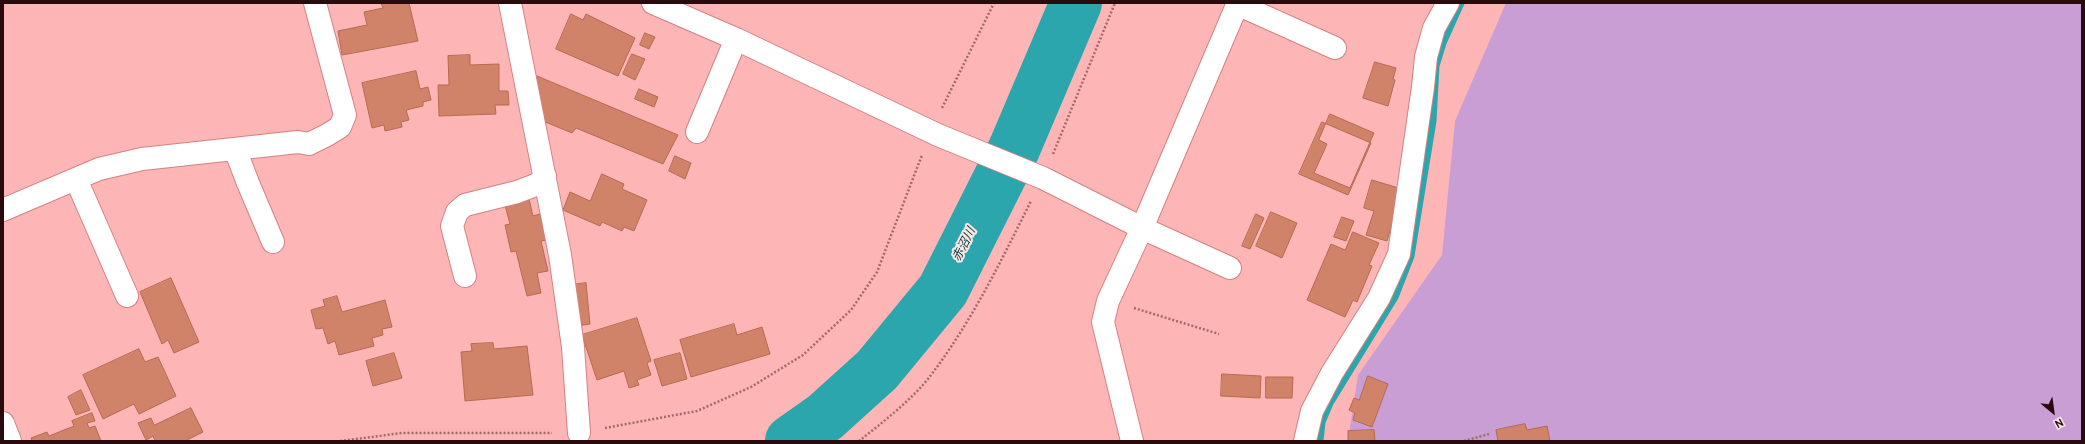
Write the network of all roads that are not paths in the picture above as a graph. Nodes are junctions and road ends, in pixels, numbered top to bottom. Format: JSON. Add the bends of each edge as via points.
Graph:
{"nodes":[{"id":1,"x":315,"y":3,"type":"edge"},
{"id":2,"x":510,"y":3,"type":"edge"},
{"id":3,"x":654,"y":3,"type":"edge"},
{"id":4,"x":1237,"y":3,"type":"edge"},
{"id":5,"x":1448,"y":3,"type":"edge"},
{"id":6,"x":736,"y":39,"type":"junction"},
{"id":7,"x":1335,"y":48,"type":"dead end"},
{"id":8,"x":697,"y":132,"type":"dead end"},
{"id":9,"x":235,"y":149,"type":"junction"},
{"id":10,"x":545,"y":176,"type":"junction"},
{"id":11,"x":76,"y":179,"type":"junction"},
{"id":12,"x":3,"y":210,"type":"edge"},
{"id":13,"x":1142,"y":228,"type":"junction"},
{"id":14,"x":273,"y":242,"type":"dead end"},
{"id":15,"x":1230,"y":268,"type":"dead end"},
{"id":16,"x":465,"y":276,"type":"dead end"},
{"id":17,"x":127,"y":296,"type":"dead end"},
{"id":18,"x":3,"y":423,"type":"edge"},
{"id":19,"x":579,"y":433,"type":"road end"},
{"id":20,"x":10,"y":441,"type":"edge"},
{"id":21,"x":1132,"y":441,"type":"edge"},
{"id":22,"x":1305,"y":441,"type":"edge"}],
"edges":[{"from":1,"to":9,"type":"street","via":[[345,115],[340,127],[308,144],[298,142]]},
{"from":2,"to":10,"type":"street"},
{"from":3,"to":6,"type":"street"},
{"from":4,"to":7,"type":"street"},
{"from":4,"to":13,"type":"street"},
{"from":5,"to":22,"type":"street","via":[[1434,28],[1426,57],[1399,254],[1379,298],[1332,373],[1312,411]]},
{"from":6,"to":8,"type":"street"},
{"from":6,"to":13,"type":"street","via":[[934,133],[1043,178]]},
{"from":9,"to":11,"type":"street","via":[[142,160],[99,169]]},
{"from":9,"to":14,"type":"street"},
{"from":10,"to":16,"type":"street","via":[[538,184],[465,205],[457,212],[452,226]]},
{"from":10,"to":19,"type":"street","via":[[571,331]]},
{"from":11,"to":12,"type":"street"},
{"from":11,"to":17,"type":"street"},
{"from":13,"to":15,"type":"street"},
{"from":13,"to":21,"type":"street","via":[[1105,312]]},
{"from":18,"to":20,"type":"street"}]}
